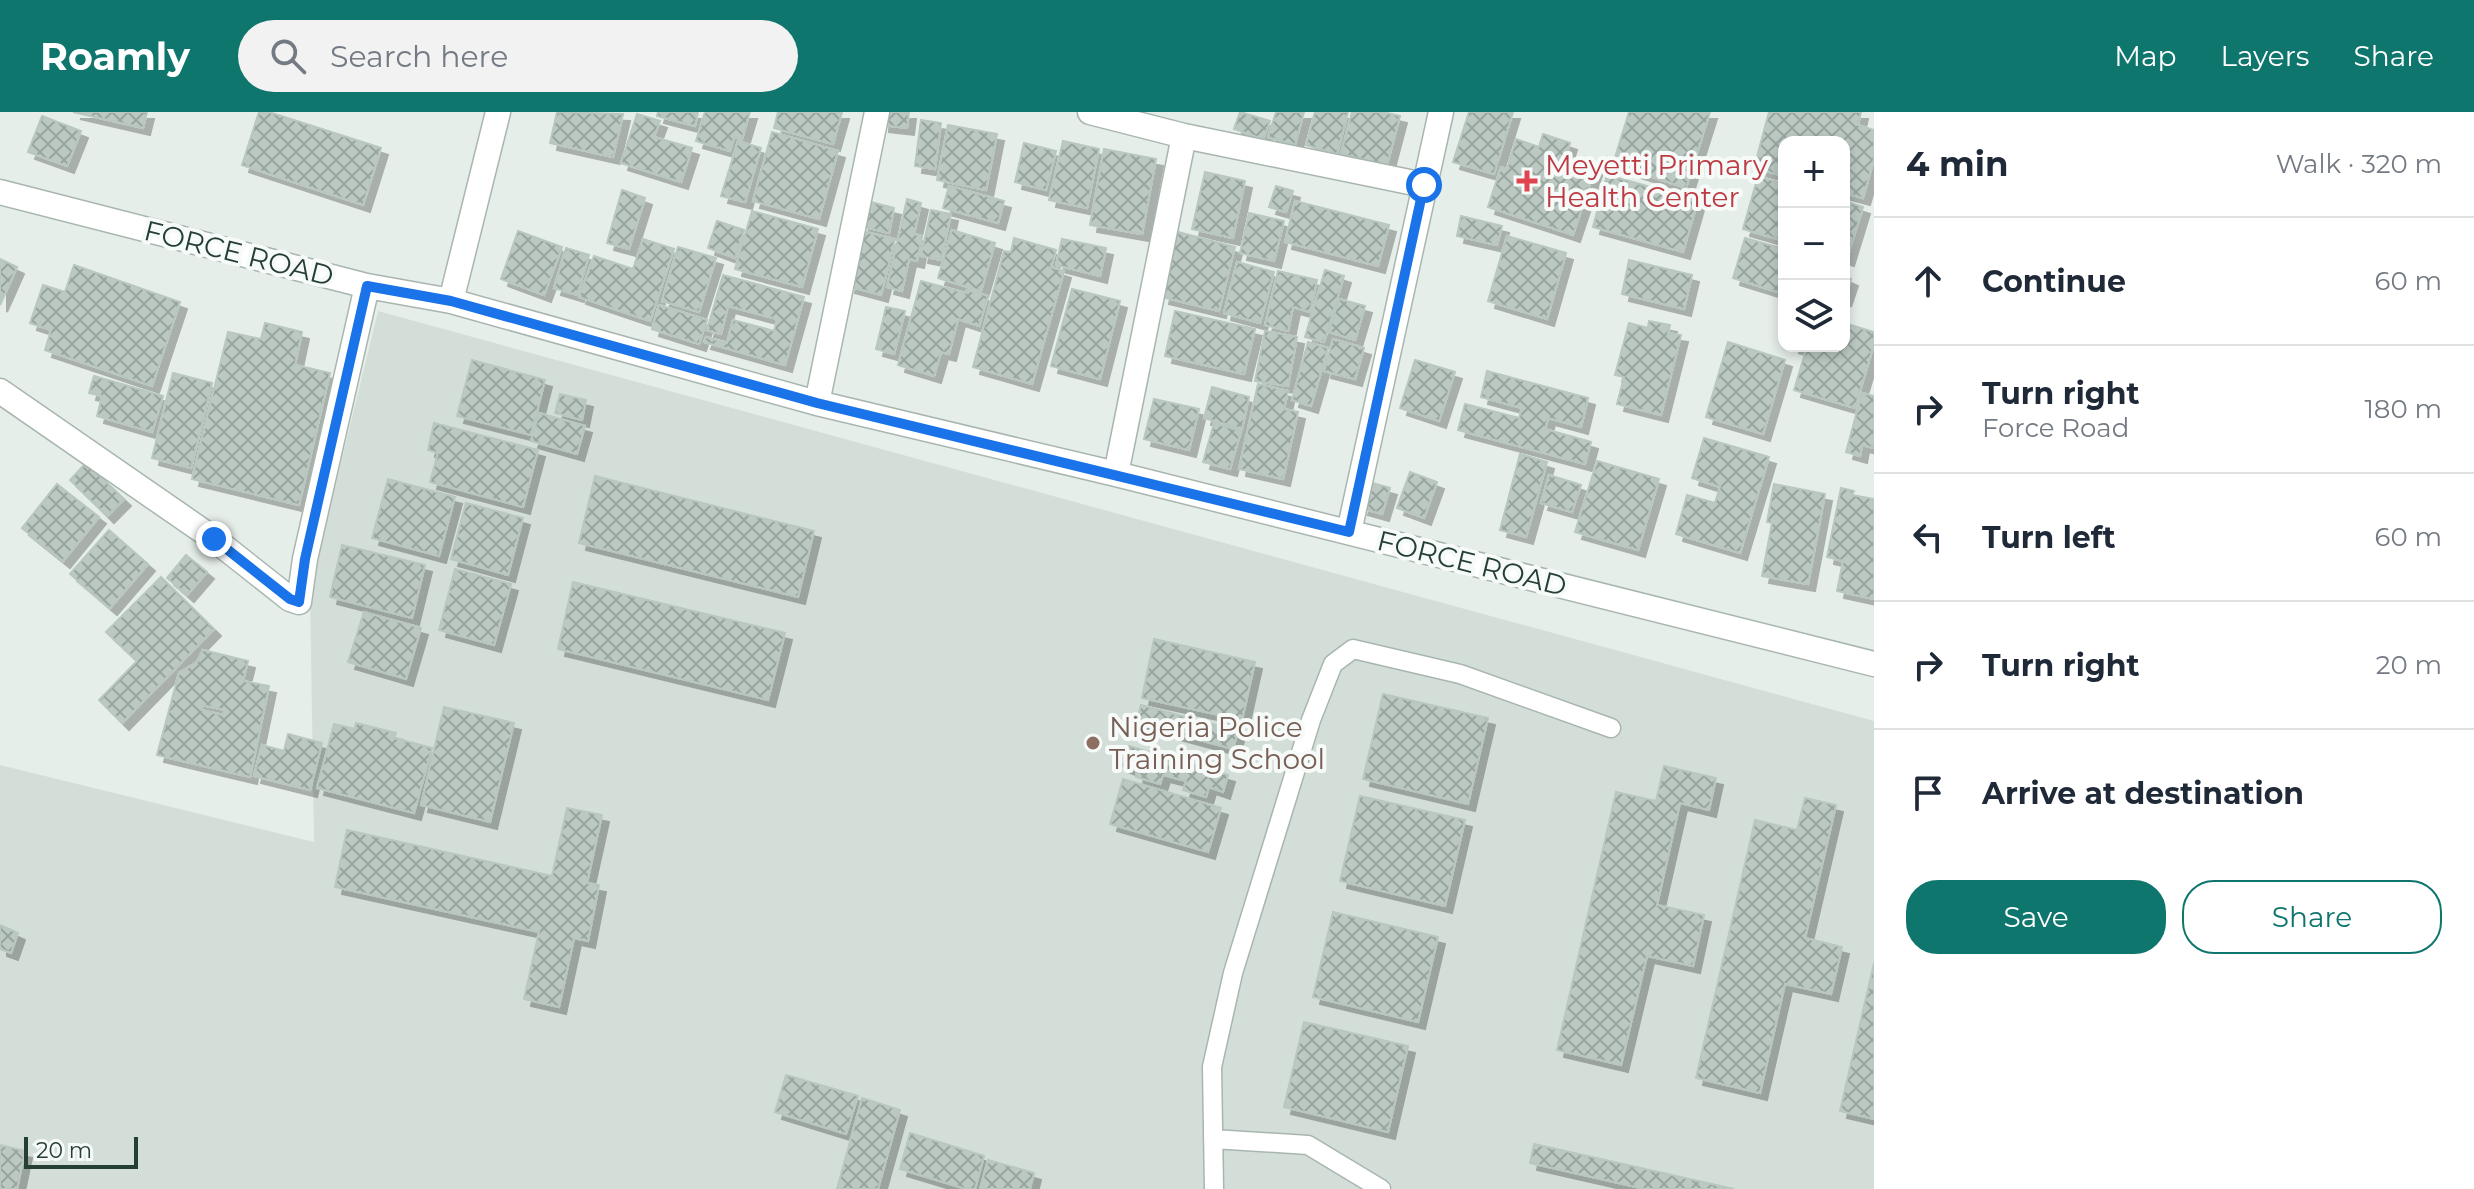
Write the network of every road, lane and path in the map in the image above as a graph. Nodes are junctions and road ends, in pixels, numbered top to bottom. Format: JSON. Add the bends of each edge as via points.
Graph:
{"nodes":[{"id":1,"x":498,"y":112,"type":"edge"},
{"id":2,"x":877,"y":112,"type":"edge"},
{"id":3,"x":1090,"y":112,"type":"edge"},
{"id":4,"x":1441,"y":112,"type":"edge"},
{"id":5,"x":1132,"y":117,"type":"edge"},
{"id":6,"x":1184,"y":136,"type":"junction"},
{"id":7,"x":1424,"y":185,"type":"junction"},
{"id":8,"x":0,"y":192,"type":"edge"},
{"id":9,"x":367,"y":286,"type":"junction"},
{"id":10,"x":451,"y":301,"type":"junction"},
{"id":11,"x":0,"y":391,"type":"edge"},
{"id":12,"x":817,"y":403,"type":"junction"},
{"id":13,"x":1116,"y":474,"type":"junction"},
{"id":14,"x":1349,"y":532,"type":"junction"},
{"id":15,"x":1874,"y":664,"type":"edge"},
{"id":16,"x":1611,"y":728,"type":"dead end"},
{"id":17,"x":1213,"y":1139,"type":"junction"},
{"id":18,"x":1214,"y":1189,"type":"edge"},
{"id":19,"x":1381,"y":1189,"type":"edge"}],
"edges":[{"from":1,"to":10,"type":"street"},
{"from":2,"to":12,"type":"street"},
{"from":3,"to":5,"type":"street"},
{"from":4,"to":7,"type":"street"},
{"from":5,"to":6,"type":"street"},
{"from":6,"to":7,"type":"street"},
{"from":6,"to":13,"type":"street"},
{"from":7,"to":14,"type":"street"},
{"from":8,"to":9,"type":"street","name":"FORCE ROAD"},
{"from":9,"to":10,"type":"street","name":"FORCE ROAD"},
{"from":9,"to":11,"type":"street","via":[[299,602]]},
{"from":10,"to":12,"type":"street","name":"FORCE ROAD"},
{"from":12,"to":13,"type":"street","name":"FORCE ROAD"},
{"from":13,"to":14,"type":"street","name":"FORCE ROAD"},
{"from":14,"to":15,"type":"street","name":"FORCE ROAD"},
{"from":16,"to":17,"type":"lane","via":[[1460,674],[1353,649],[1333,664],[1233,973],[1212,1067]]},
{"from":17,"to":18,"type":"lane"},
{"from":17,"to":19,"type":"lane","via":[[1308,1145]]}]}
